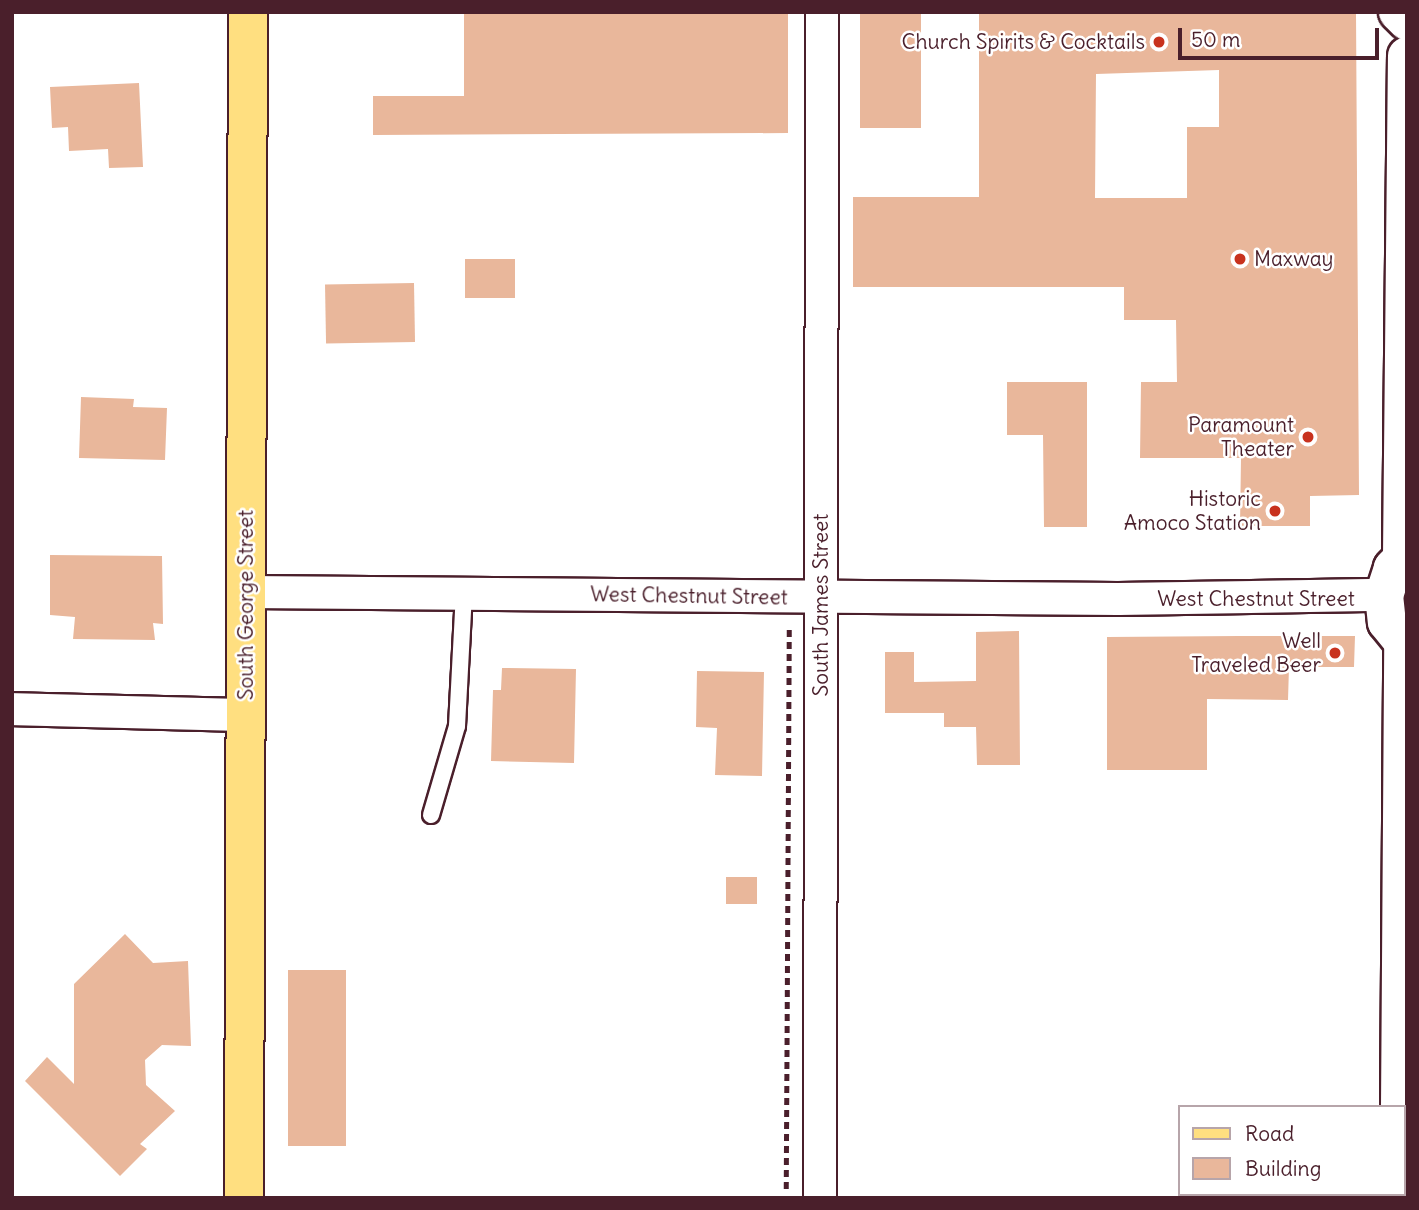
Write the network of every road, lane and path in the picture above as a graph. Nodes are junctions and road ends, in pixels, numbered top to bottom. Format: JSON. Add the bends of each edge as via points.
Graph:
{"nodes":[{"id":1,"x":248,"y":12,"type":"edge"},
{"id":2,"x":822,"y":12,"type":"edge"},
{"id":3,"x":1398,"y":12,"type":"edge"},
{"id":4,"x":1407,"y":20,"type":"edge"},
{"id":5,"x":1407,"y":56,"type":"edge"},
{"id":6,"x":1404,"y":554,"type":"edge"},
{"id":7,"x":247,"y":592,"type":"junction"},
{"id":8,"x":464,"y":594,"type":"junction"},
{"id":9,"x":1384,"y":595,"type":"junction"},
{"id":10,"x":821,"y":598,"type":"junction"},
{"id":11,"x":789,"y":626,"type":"dead end"},
{"id":12,"x":1405,"y":645,"type":"edge"},
{"id":13,"x":12,"y":709,"type":"edge"},
{"id":14,"x":246,"y":715,"type":"junction"},
{"id":15,"x":431,"y":815,"type":"dead end"},
{"id":16,"x":1400,"y":1105,"type":"edge"},
{"id":17,"x":786,"y":1189,"type":"dead end"},
{"id":18,"x":244,"y":1198,"type":"edge"},
{"id":19,"x":820,"y":1198,"type":"edge"}],
"edges":[{"from":1,"to":7,"type":"main road","name":"South George Street"},
{"from":2,"to":10,"type":"street","name":"South James Street"},
{"from":3,"to":4,"type":"street"},
{"from":5,"to":6,"type":"street"},
{"from":6,"to":9,"type":"street"},
{"from":7,"to":8,"type":"street","name":"West Chestnut Street"},
{"from":7,"to":14,"type":"main road","name":"South George Street"},
{"from":8,"to":10,"type":"street","name":"West Chestnut Street"},
{"from":8,"to":15,"type":"lane","via":[[457,726]]},
{"from":9,"to":10,"type":"street","name":"West Chestnut Street"},
{"from":9,"to":12,"type":"street","via":[[1387,622]]},
{"from":10,"to":19,"type":"street","name":"South James Street"},
{"from":11,"to":17,"type":"path"},
{"from":12,"to":16,"type":"street"},
{"from":13,"to":14,"type":"street"},
{"from":14,"to":18,"type":"main road","name":"South George Street"}]}
